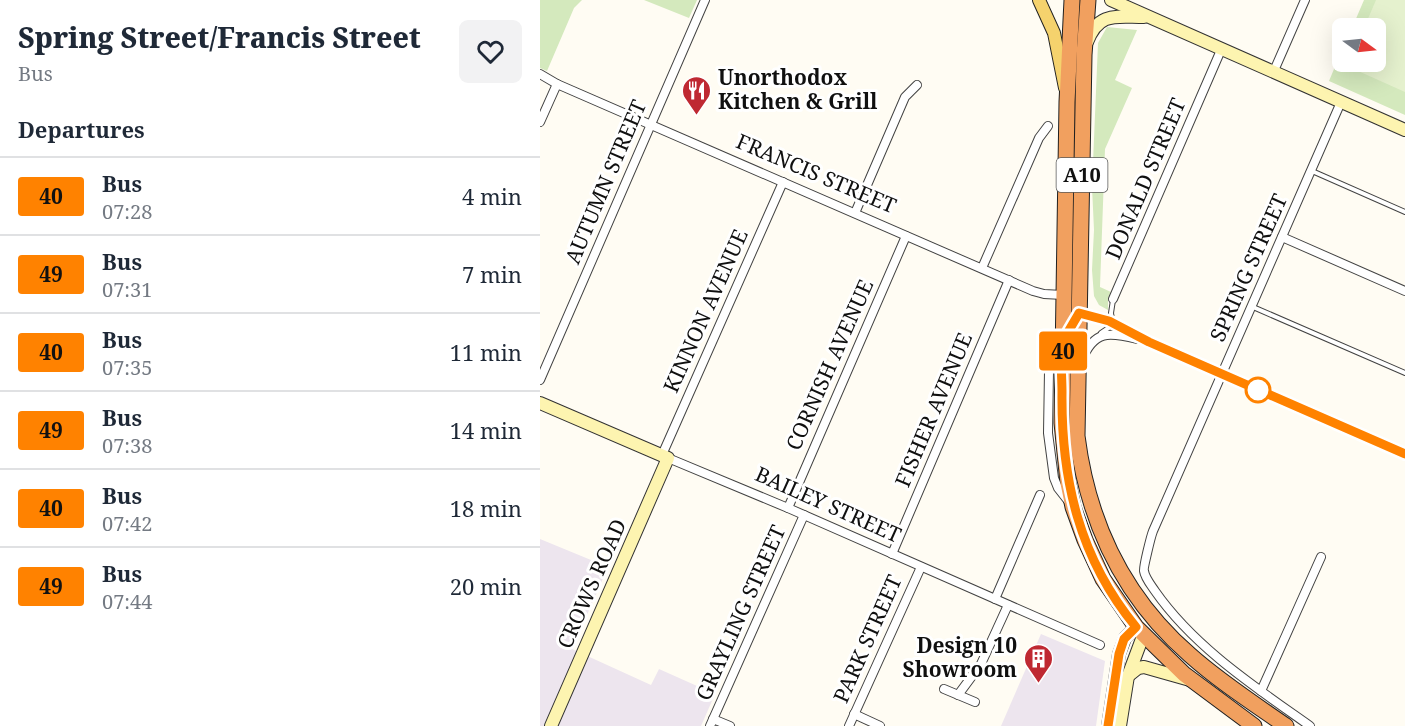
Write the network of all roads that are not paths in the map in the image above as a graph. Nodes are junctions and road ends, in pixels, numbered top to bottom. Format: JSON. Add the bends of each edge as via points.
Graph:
{"nodes":[{"id":1,"x":705,"y":0,"type":"edge"},
{"id":2,"x":1039,"y":0,"type":"edge"},
{"id":3,"x":1072,"y":0,"type":"edge"},
{"id":4,"x":1088,"y":0,"type":"edge"},
{"id":5,"x":1111,"y":0,"type":"edge"},
{"id":6,"x":1305,"y":0,"type":"edge"},
{"id":7,"x":1148,"y":17,"type":"junction"},
{"id":8,"x":1221,"y":50,"type":"junction"},
{"id":9,"x":1084,"y":55,"type":"junction"},
{"id":10,"x":1273,"y":73,"type":"junction"},
{"id":11,"x":540,"y":74,"type":"edge"},
{"id":12,"x":556,"y":84,"type":"junction"},
{"id":13,"x":917,"y":85,"type":"dead end"},
{"id":14,"x":1068,"y":94,"type":"junction"},
{"id":15,"x":1341,"y":102,"type":"junction"},
{"id":16,"x":540,"y":122,"type":"edge"},
{"id":17,"x":650,"y":125,"type":"junction"},
{"id":18,"x":1048,"y":126,"type":"dead end"},
{"id":19,"x":1405,"y":130,"type":"edge"},
{"id":20,"x":1311,"y":170,"type":"junction"},
{"id":21,"x":783,"y":182,"type":"junction"},
{"id":22,"x":1405,"y":212,"type":"edge"},
{"id":23,"x":855,"y":213,"type":"junction"},
{"id":24,"x":906,"y":236,"type":"junction"},
{"id":25,"x":1282,"y":237,"type":"junction"},
{"id":26,"x":982,"y":268,"type":"junction"},
{"id":27,"x":1009,"y":280,"type":"junction"},
{"id":28,"x":1405,"y":291,"type":"edge"},
{"id":29,"x":1063,"y":295,"type":"junction"},
{"id":30,"x":1079,"y":295,"type":"junction"},
{"id":31,"x":1113,"y":299,"type":"joint"},
{"id":32,"x":1252,"y":306,"type":"junction"},
{"id":33,"x":1079,"y":313,"type":"junction"},
{"id":34,"x":1113,"y":323,"type":"junction"},
{"id":35,"x":1149,"y":342,"type":"junction"},
{"id":36,"x":1063,"y":344,"type":"junction"},
{"id":37,"x":1088,"y":347,"type":"junction"},
{"id":38,"x":1078,"y":370,"type":"junction"},
{"id":39,"x":1405,"y":373,"type":"edge"},
{"id":40,"x":1222,"y":374,"type":"junction"},
{"id":41,"x":540,"y":380,"type":"edge"},
{"id":42,"x":540,"y":403,"type":"edge"},
{"id":43,"x":1405,"y":454,"type":"edge"},
{"id":44,"x":665,"y":456,"type":"junction"},
{"id":45,"x":1040,"y":495,"type":"dead end"},
{"id":46,"x":788,"y":508,"type":"junction"},
{"id":47,"x":804,"y":515,"type":"junction"},
{"id":48,"x":892,"y":554,"type":"junction"},
{"id":49,"x":1321,"y":557,"type":"dead end"},
{"id":50,"x":921,"y":567,"type":"junction"},
{"id":51,"x":995,"y":599,"type":"junction"},
{"id":52,"x":1008,"y":605,"type":"junction"},
{"id":53,"x":1151,"y":615,"type":"junction"},
{"id":54,"x":1139,"y":632,"type":"junction"},
{"id":55,"x":1100,"y":645,"type":"dead end"},
{"id":56,"x":1128,"y":676,"type":"junction"},
{"id":57,"x":1191,"y":680,"type":"junction"},
{"id":58,"x":1243,"y":687,"type":"dead end"},
{"id":59,"x":944,"y":689,"type":"dead end"},
{"id":60,"x":1260,"y":690,"type":"junction"},
{"id":61,"x":958,"y":695,"type":"junction"},
{"id":62,"x":975,"y":702,"type":"dead end"},
{"id":63,"x":854,"y":714,"type":"junction"},
{"id":64,"x":712,"y":723,"type":"edge"},
{"id":65,"x":550,"y":726,"type":"edge"},
{"id":66,"x":729,"y":726,"type":"edge"},
{"id":67,"x":849,"y":726,"type":"edge"},
{"id":68,"x":880,"y":726,"type":"edge"},
{"id":69,"x":1108,"y":726,"type":"edge"},
{"id":70,"x":1120,"y":726,"type":"edge"},
{"id":71,"x":1254,"y":726,"type":"edge"},
{"id":72,"x":1286,"y":726,"type":"edge"},
{"id":73,"x":1310,"y":726,"type":"edge"}],
"edges":[{"from":1,"to":17,"type":"street","name":"AUTUMN STREET"},
{"from":2,"to":14,"type":"main road","via":[[1054,33]]},
{"from":3,"to":14,"type":"highway","number":"A10"},
{"from":4,"to":9,"type":"highway","number":"A10"},
{"from":5,"to":7,"type":"street"},
{"from":6,"to":10,"type":"street"},
{"from":7,"to":8,"type":"street"},
{"from":7,"to":9,"type":"street","via":[[1101,20],[1090,34]]},
{"from":8,"to":10,"type":"street"},
{"from":8,"to":31,"type":"street","name":"DONALD STREET"},
{"from":9,"to":30,"type":"highway","number":"A10"},
{"from":10,"to":15,"type":"street"},
{"from":11,"to":12,"type":"street","name":"FRANCIS STREET"},
{"from":12,"to":16,"type":"street"},
{"from":12,"to":17,"type":"street","name":"FRANCIS STREET"},
{"from":13,"to":23,"type":"street","via":[[905,97]]},
{"from":14,"to":29,"type":"highway","number":"A10"},
{"from":15,"to":19,"type":"street"},
{"from":15,"to":20,"type":"street","name":"SPRING STREET"},
{"from":17,"to":21,"type":"street","name":"FRANCIS STREET"},
{"from":17,"to":41,"type":"street","name":"AUTUMN STREET"},
{"from":18,"to":26,"type":"street","via":[[1039,138]]},
{"from":20,"to":22,"type":"lane"},
{"from":20,"to":25,"type":"street","name":"SPRING STREET"},
{"from":21,"to":23,"type":"street","name":"FRANCIS STREET"},
{"from":21,"to":44,"type":"street","name":"KINNON AVENUE"},
{"from":23,"to":24,"type":"street","name":"FRANCIS STREET"},
{"from":24,"to":26,"type":"street","name":"FRANCIS STREET"},
{"from":24,"to":46,"type":"street","name":"CORNISH AVENUE"},
{"from":25,"to":28,"type":"street"},
{"from":25,"to":32,"type":"street","name":"SPRING STREET"},
{"from":26,"to":27,"type":"street","name":"FRANCIS STREET"},
{"from":27,"to":29,"type":"street","name":"FRANCIS STREET","via":[[1041,294]]},
{"from":27,"to":48,"type":"street","name":"FISHER AVENUE"},
{"from":29,"to":30,"type":"highway","name":"FRANCIS STREET"},
{"from":29,"to":36,"type":"highway","number":"A10"},
{"from":30,"to":33,"type":"highway","number":"A10"},
{"from":31,"to":34,"type":"lane","name":"DONALD STREET"},
{"from":32,"to":39,"type":"lane"},
{"from":32,"to":40,"type":"street","name":"SPRING STREET"},
{"from":33,"to":34,"type":"street"},
{"from":33,"to":36,"type":"highway"},
{"from":33,"to":38,"type":"highway","number":"A10"},
{"from":34,"to":35,"type":"street"},
{"from":34,"to":37,"type":"lane"},
{"from":35,"to":37,"type":"street","via":[[1110,334],[1097,338]]},
{"from":35,"to":40,"type":"street"},
{"from":36,"to":54,"type":"highway","number":"A10","via":[[1063,446],[1073,507],[1103,579]]},
{"from":37,"to":38,"type":"street"},
{"from":38,"to":53,"type":"highway","number":"A10","via":[[1077,436],[1088,498],[1116,564]]},
{"from":40,"to":43,"type":"street"},
{"from":40,"to":60,"type":"street","name":"SPRING STREET","via":[[1153,531],[1144,572],[1171,613],[1191,634]]},
{"from":42,"to":44,"type":"street","name":"BAILEY STREET"},
{"from":44,"to":46,"type":"street","name":"BAILEY STREET"},
{"from":44,"to":65,"type":"street","name":"CROWS ROAD"},
{"from":45,"to":51,"type":"street"},
{"from":46,"to":47,"type":"street","name":"BAILEY STREET"},
{"from":47,"to":48,"type":"street","name":"BAILEY STREET"},
{"from":47,"to":64,"type":"street","name":"GRAYLING STREET"},
{"from":48,"to":50,"type":"street","name":"BAILEY STREET"},
{"from":49,"to":60,"type":"street"},
{"from":50,"to":51,"type":"street","name":"BAILEY STREET"},
{"from":50,"to":63,"type":"street","name":"PARK STREET"},
{"from":51,"to":52,"type":"street","name":"BAILEY STREET"},
{"from":52,"to":55,"type":"street","name":"BAILEY STREET"},
{"from":52,"to":61,"type":"street","via":[[981,664]]},
{"from":53,"to":54,"type":"highway"},
{"from":53,"to":72,"type":"highway","number":"A10","via":[[1190,656]]},
{"from":54,"to":56,"type":"street"},
{"from":54,"to":57,"type":"highway","number":"A10"},
{"from":54,"to":69,"type":"street","via":[[1124,639],[1119,654]]},
{"from":56,"to":57,"type":"street","via":[[1144,668]]},
{"from":56,"to":70,"type":"street"},
{"from":57,"to":71,"type":"highway","number":"A10"},
{"from":58,"to":60,"type":"lane"},
{"from":59,"to":61,"type":"street"},
{"from":60,"to":73,"type":"street","name":"SPRING STREET"},
{"from":61,"to":62,"type":"street"},
{"from":63,"to":67,"type":"street","name":"PARK STREET"},
{"from":63,"to":68,"type":"street"},
{"from":64,"to":66,"type":"street"}]}
